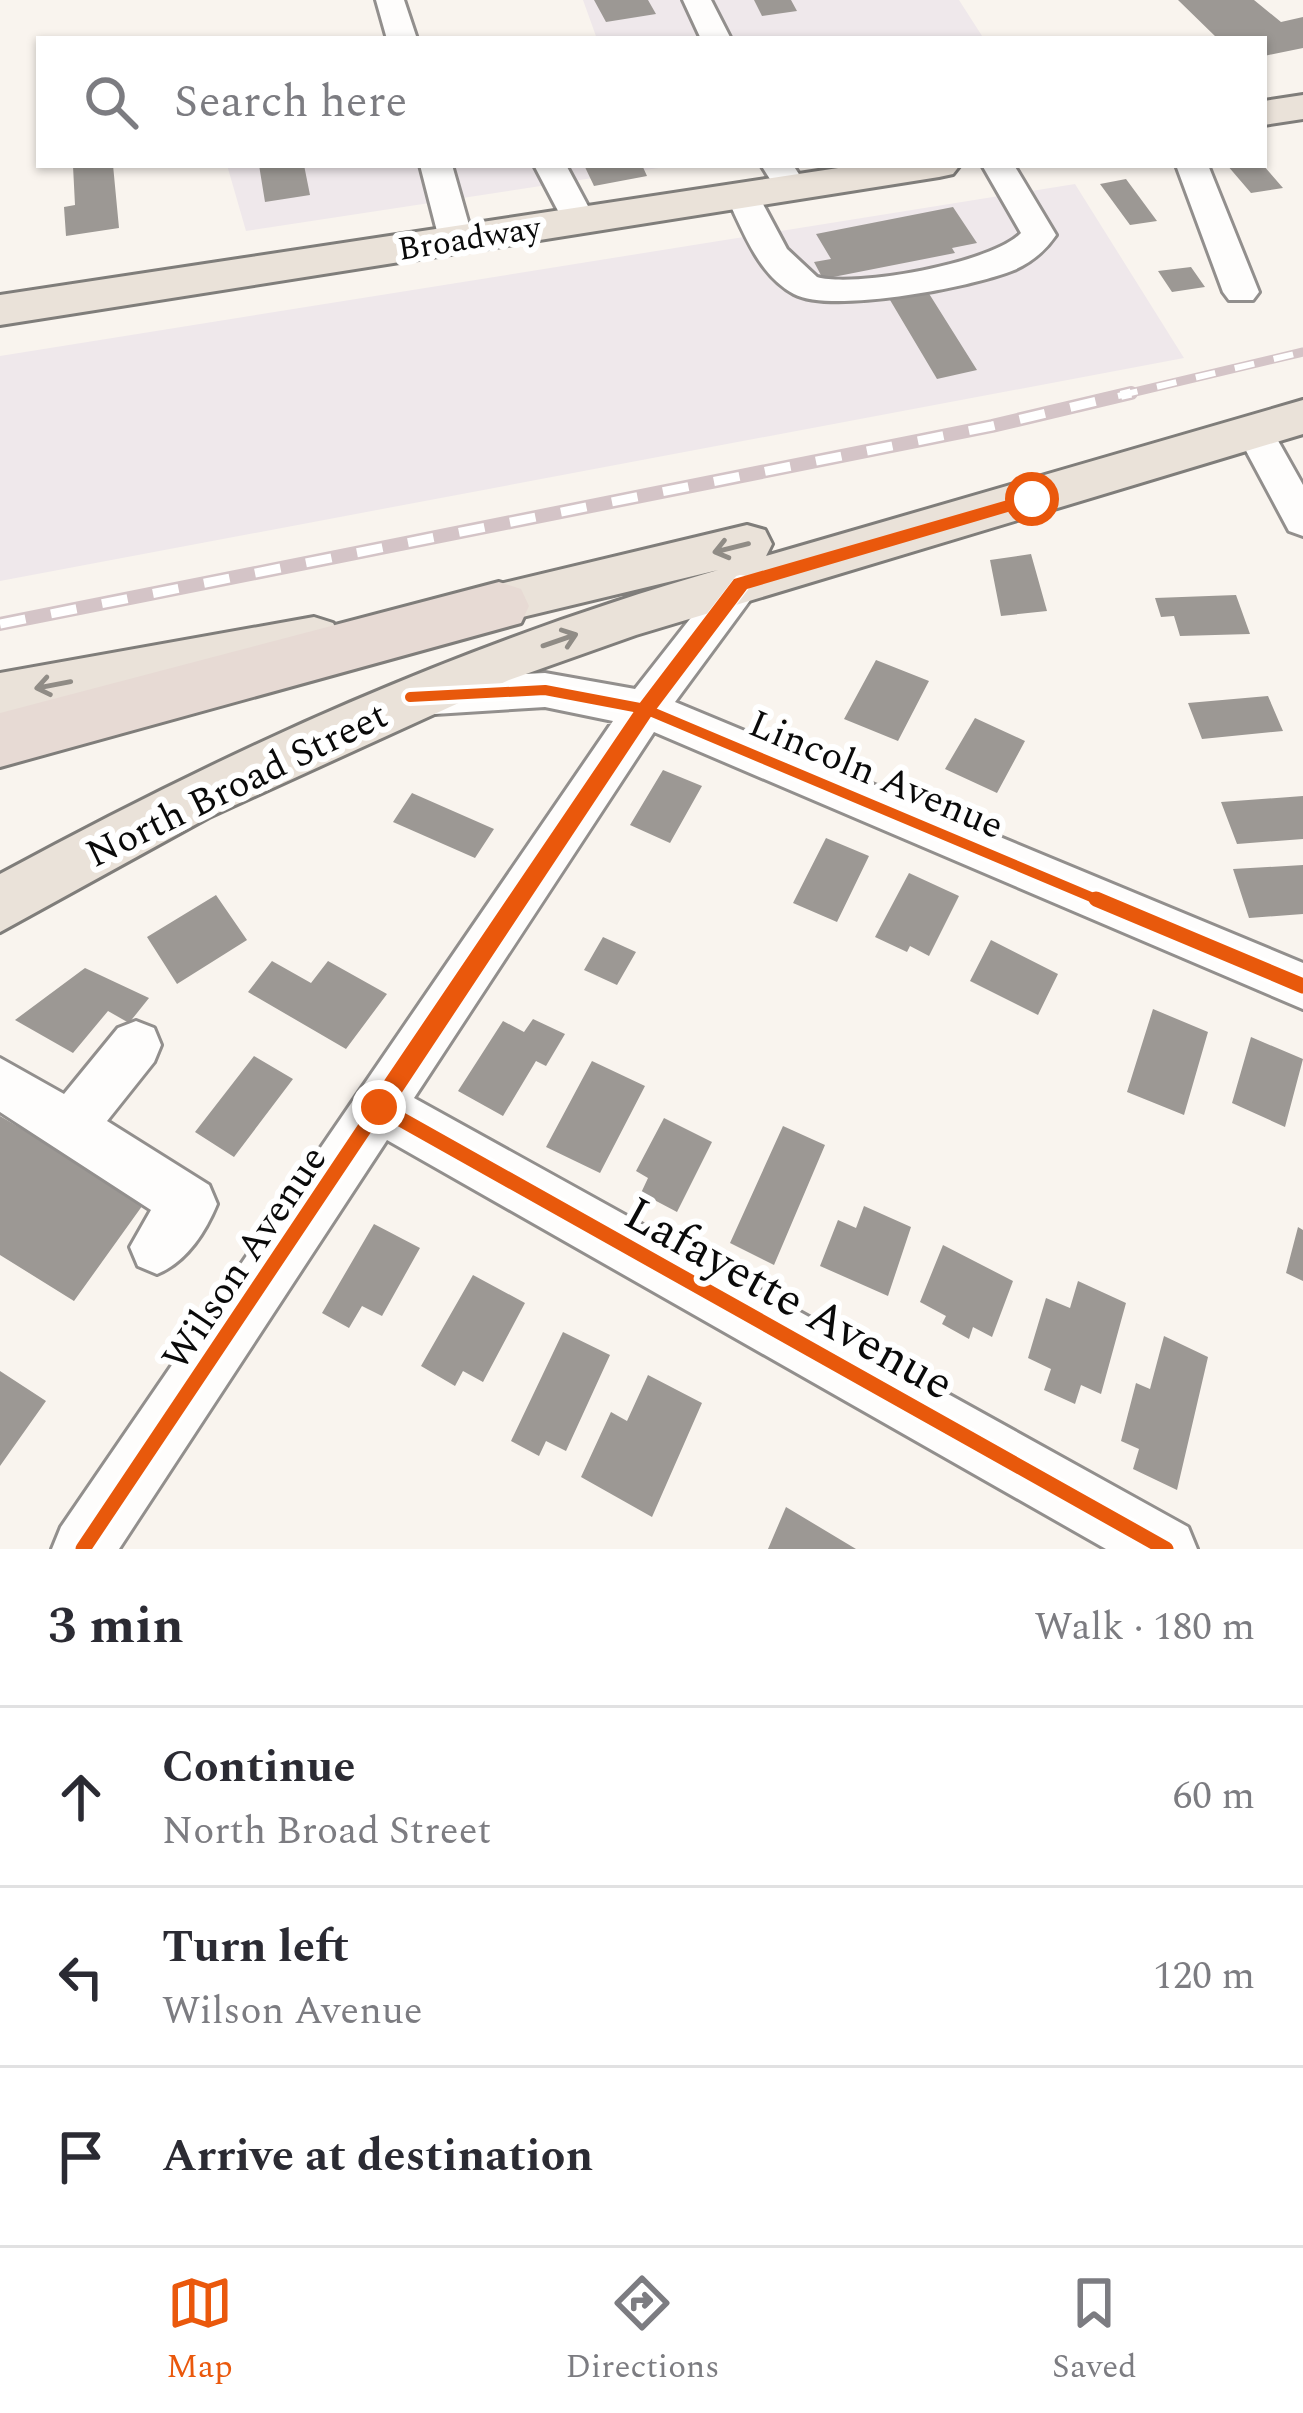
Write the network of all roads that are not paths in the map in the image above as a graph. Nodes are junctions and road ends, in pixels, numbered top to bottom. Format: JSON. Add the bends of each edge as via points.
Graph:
{"nodes":[{"id":1,"x":390,"y":0,"type":"edge"},
{"id":2,"x":697,"y":0,"type":"edge"},
{"id":3,"x":401,"y":36,"type":"edge"},
{"id":4,"x":715,"y":36,"type":"edge"},
{"id":5,"x":1303,"y":107,"type":"edge"},
{"id":6,"x":1267,"y":113,"type":"edge"},
{"id":7,"x":437,"y":168,"type":"edge"},
{"id":8,"x":552,"y":168,"type":"edge"},
{"id":9,"x":900,"y":168,"type":"edge"},
{"id":10,"x":1000,"y":168,"type":"edge"},
{"id":11,"x":1193,"y":168,"type":"edge"},
{"id":12,"x":785,"y":177,"type":"edge"},
{"id":13,"x":743,"y":196,"type":"junction"},
{"id":14,"x":579,"y":220,"type":"junction"},
{"id":15,"x":456,"y":239,"type":"junction"},
{"id":16,"x":1241,"y":292,"type":"dead end"},
{"id":17,"x":0,"y":310,"type":"edge"},
{"id":18,"x":1303,"y":417,"type":"edge"},
{"id":19,"x":1255,"y":432,"type":"junction"},
{"id":20,"x":1303,"y":521,"type":"edge"},
{"id":21,"x":741,"y":584,"type":"junction"},
{"id":22,"x":499,"y":606,"type":"junction"},
{"id":23,"x":0,"y":695,"type":"edge"},
{"id":24,"x":410,"y":697,"type":"junction"},
{"id":25,"x":645,"y":709,"type":"junction"},
{"id":26,"x":0,"y":740,"type":"edge"},
{"id":27,"x":0,"y":905,"type":"edge"},
{"id":28,"x":1303,"y":986,"type":"edge"},
{"id":29,"x":136,"y":1045,"type":"dead end"},
{"id":30,"x":0,"y":1083,"type":"edge"},
{"id":31,"x":379,"y":1107,"type":"junction"},
{"id":32,"x":69,"y":1127,"type":"junction"},
{"id":33,"x":157,"y":1247,"type":"dead end"},
{"id":34,"x":83,"y":1549,"type":"edge"},
{"id":35,"x":1166,"y":1549,"type":"edge"}],
"edges":[{"from":1,"to":3,"type":"street"},
{"from":2,"to":4,"type":"street"},
{"from":5,"to":6,"type":"main road"},
{"from":7,"to":15,"type":"street"},
{"from":8,"to":14,"type":"street"},
{"from":9,"to":12,"type":"main road","name":"Broadway"},
{"from":10,"to":13,"type":"street","via":[[1039,235],[1031,248],[977,269],[820,292],[782,270]]},
{"from":11,"to":16,"type":"street"},
{"from":12,"to":13,"type":"main road","name":"Broadway"},
{"from":13,"to":14,"type":"main road","name":"Broadway"},
{"from":14,"to":15,"type":"main road","name":"Broadway"},
{"from":15,"to":17,"type":"main road","name":"Broadway"},
{"from":18,"to":19,"type":"main road","name":"North Broad Street"},
{"from":19,"to":20,"type":"street"},
{"from":19,"to":21,"type":"main road","name":"North Broad Street"},
{"from":19,"to":22,"type":"main road","one_way":true,"via":[[890,508]]},
{"from":24,"to":21,"type":"main road","name":"North Broad Street","one_way":true},
{"from":21,"to":25,"type":"street","name":"Wilson Avenue"},
{"from":22,"to":23,"type":"main road","one_way":true},
{"from":22,"to":26,"type":"highway"},
{"from":24,"to":25,"type":"street","name":"Lincoln Avenue","via":[[545,690]]},
{"from":24,"to":27,"type":"main road","name":"North Broad Street","via":[[188,800]]},
{"from":25,"to":28,"type":"street","name":"Lincoln Avenue"},
{"from":25,"to":31,"type":"street","name":"Wilson Avenue"},
{"from":29,"to":32,"type":"street"},
{"from":30,"to":32,"type":"street"},
{"from":31,"to":34,"type":"street","name":"Wilson Avenue"},
{"from":31,"to":35,"type":"street","name":"Lafayette Avenue"},
{"from":32,"to":33,"type":"street","via":[[190,1204]]}]}
